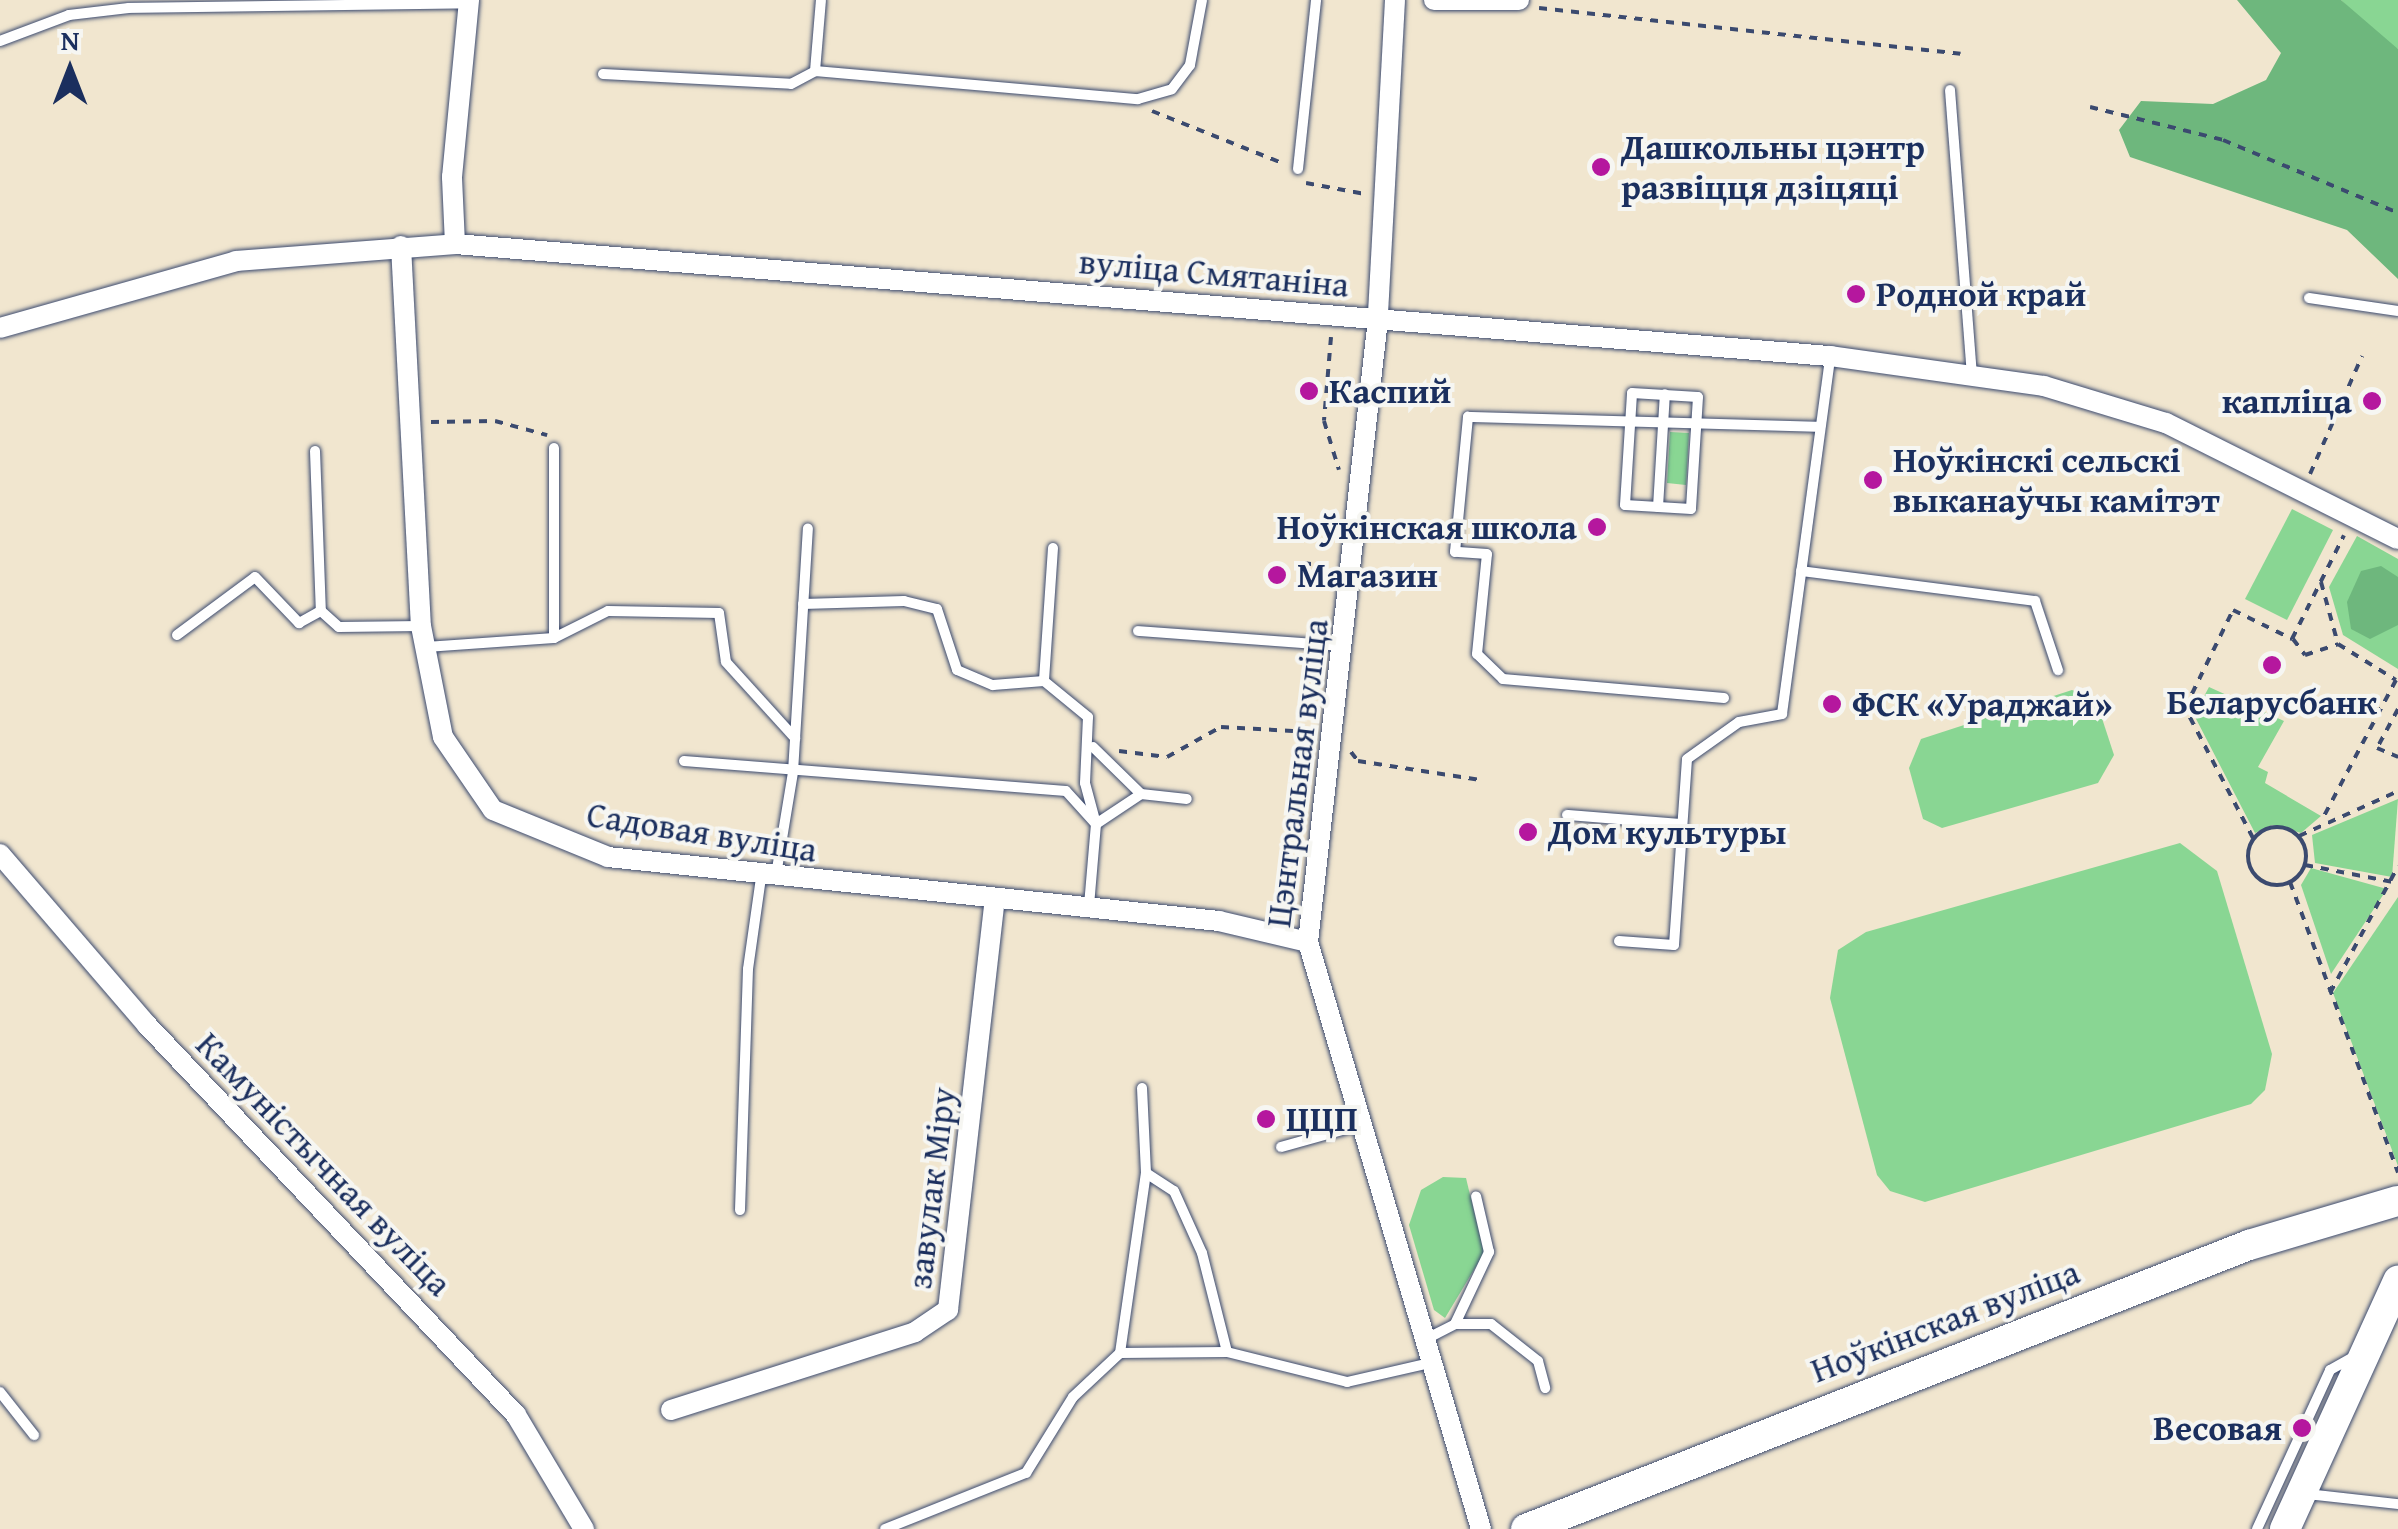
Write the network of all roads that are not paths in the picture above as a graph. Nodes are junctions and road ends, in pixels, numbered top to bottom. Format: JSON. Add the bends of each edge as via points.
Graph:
{"nodes":[{"id":1,"x":821,"y":0,"type":"edge"},
{"id":2,"x":1202,"y":0,"type":"edge"},
{"id":3,"x":1316,"y":0,"type":"edge"},
{"id":4,"x":1395,"y":0,"type":"edge"},
{"id":5,"x":1434,"y":0,"type":"edge"},
{"id":6,"x":469,"y":2,"type":"edge"},
{"id":7,"x":1516,"y":3,"type":"edge"},
{"id":8,"x":0,"y":42,"type":"edge"},
{"id":9,"x":815,"y":71,"type":"junction"},
{"id":10,"x":604,"y":74,"type":"dead end"},
{"id":11,"x":1950,"y":90,"type":"dead end"},
{"id":12,"x":1298,"y":169,"type":"road end"},
{"id":13,"x":455,"y":244,"type":"junction"},
{"id":14,"x":401,"y":246,"type":"junction"},
{"id":15,"x":2309,"y":298,"type":"dead end"},
{"id":16,"x":2398,"y":311,"type":"edge"},
{"id":17,"x":1378,"y":319,"type":"junction"},
{"id":18,"x":0,"y":328,"type":"edge"},
{"id":19,"x":1830,"y":356,"type":"junction"},
{"id":20,"x":1972,"y":375,"type":"junction"},
{"id":21,"x":1665,"y":394,"type":"junction"},
{"id":22,"x":1630,"y":418,"type":"junction"},
{"id":23,"x":1663,"y":420,"type":"junction"},
{"id":24,"x":1696,"y":421,"type":"junction"},
{"id":25,"x":1820,"y":427,"type":"junction"},
{"id":26,"x":554,"y":448,"type":"road end"},
{"id":27,"x":315,"y":450,"type":"dead end"},
{"id":28,"x":1658,"y":507,"type":"junction"},
{"id":29,"x":808,"y":528,"type":"dead end"},
{"id":30,"x":2398,"y":540,"type":"edge"},
{"id":31,"x":1052,"y":548,"type":"dead end"},
{"id":32,"x":1801,"y":571,"type":"junction"},
{"id":33,"x":803,"y":604,"type":"junction"},
{"id":34,"x":321,"y":610,"type":"junction"},
{"id":35,"x":1138,"y":631,"type":"dead end"},
{"id":36,"x":177,"y":636,"type":"dead end"},
{"id":37,"x":423,"y":636,"type":"junction"},
{"id":38,"x":554,"y":638,"type":"junction"},
{"id":39,"x":1346,"y":646,"type":"junction"},
{"id":40,"x":2058,"y":670,"type":"dead end"},
{"id":41,"x":1044,"y":681,"type":"junction"},
{"id":42,"x":1724,"y":698,"type":"dead end"},
{"id":43,"x":795,"y":738,"type":"junction"},
{"id":44,"x":1093,"y":747,"type":"junction"},
{"id":45,"x":684,"y":762,"type":"dead end"},
{"id":46,"x":793,"y":772,"type":"junction"},
{"id":47,"x":1141,"y":794,"type":"junction"},
{"id":48,"x":1187,"y":800,"type":"dead end"},
{"id":49,"x":1567,"y":815,"type":"dead end"},
{"id":50,"x":1096,"y":824,"type":"junction"},
{"id":51,"x":1682,"y":824,"type":"junction"},
{"id":52,"x":0,"y":854,"type":"edge"},
{"id":53,"x":768,"y":878,"type":"junction"},
{"id":54,"x":995,"y":900,"type":"junction"},
{"id":55,"x":1089,"y":906,"type":"junction"},
{"id":56,"x":1619,"y":941,"type":"dead end"},
{"id":57,"x":1308,"y":942,"type":"junction"},
{"id":58,"x":1142,"y":1088,"type":"dead end"},
{"id":59,"x":1360,"y":1124,"type":"junction"},
{"id":60,"x":1281,"y":1147,"type":"dead end"},
{"id":61,"x":1146,"y":1173,"type":"junction"},
{"id":62,"x":2396,"y":1188,"type":"edge"},
{"id":63,"x":1476,"y":1196,"type":"dead end"},
{"id":64,"x":740,"y":1210,"type":"dead end"},
{"id":65,"x":2398,"y":1281,"type":"edge"},
{"id":66,"x":1455,"y":1324,"type":"junction"},
{"id":67,"x":1428,"y":1338,"type":"junction"},
{"id":68,"x":2367,"y":1349,"type":"junction"},
{"id":69,"x":1227,"y":1352,"type":"junction"},
{"id":70,"x":1120,"y":1353,"type":"junction"},
{"id":71,"x":1435,"y":1362,"type":"junction"},
{"id":72,"x":1545,"y":1388,"type":"dead end"},
{"id":73,"x":0,"y":1392,"type":"edge"},
{"id":74,"x":671,"y":1410,"type":"dead end"},
{"id":75,"x":34,"y":1435,"type":"dead end"},
{"id":76,"x":2301,"y":1492,"type":"junction"},
{"id":77,"x":2398,"y":1504,"type":"edge"},
{"id":78,"x":584,"y":1529,"type":"edge"},
{"id":79,"x":886,"y":1529,"type":"edge"},
{"id":80,"x":1481,"y":1529,"type":"edge"},
{"id":81,"x":1526,"y":1529,"type":"edge"},
{"id":82,"x":2257,"y":1529,"type":"edge"},
{"id":83,"x":2285,"y":1529,"type":"edge"}],
"edges":[{"from":1,"to":9,"type":"lane"},
{"from":2,"to":9,"type":"lane","via":[[1190,65],[1172,89],[1138,99]]},
{"from":3,"to":12,"type":"lane"},
{"from":4,"to":17,"type":"street","name":"Цэнтральная вуліца"},
{"from":5,"to":7,"type":"street"},
{"from":6,"to":8,"type":"lane","via":[[130,8],[69,15]]},
{"from":6,"to":13,"type":"street"},
{"from":9,"to":10,"type":"lane","via":[[792,84]]},
{"from":11,"to":20,"type":"lane"},
{"from":13,"to":14,"type":"street","name":"вуліца Смятаніна"},
{"from":13,"to":17,"type":"street","name":"вуліца Смятаніна"},
{"from":14,"to":18,"type":"street","name":"вуліца Смятаніна","via":[[236,261]]},
{"from":14,"to":37,"type":"street","name":"Садовая вуліца"},
{"from":15,"to":16,"type":"lane"},
{"from":17,"to":19,"type":"street","name":"вуліца Смятаніна"},
{"from":17,"to":39,"type":"street","name":"Цэнтральная вуліца"},
{"from":19,"to":20,"type":"street","name":"вуліца Смятаніна"},
{"from":19,"to":25,"type":"lane"},
{"from":20,"to":30,"type":"street","name":"вуліца Смятаніна","via":[[2166,423]]},
{"from":21,"to":22,"type":"lane","via":[[1632,392]]},
{"from":21,"to":23,"type":"lane"},
{"from":21,"to":24,"type":"lane","via":[[1698,396]]},
{"from":22,"to":23,"type":"lane"},
{"from":22,"to":28,"type":"lane","via":[[1625,505]]},
{"from":22,"to":42,"type":"lane","via":[[1468,417],[1456,552],[1488,554],[1478,654],[1503,678]]},
{"from":23,"to":24,"type":"lane"},
{"from":23,"to":28,"type":"lane"},
{"from":24,"to":25,"type":"lane"},
{"from":24,"to":28,"type":"lane","via":[[1691,509]]},
{"from":25,"to":32,"type":"lane"},
{"from":26,"to":38,"type":"lane"},
{"from":27,"to":34,"type":"lane"},
{"from":29,"to":33,"type":"lane"},
{"from":31,"to":41,"type":"lane"},
{"from":32,"to":40,"type":"lane","via":[[2035,602]]},
{"from":32,"to":51,"type":"lane","via":[[1782,714],[1739,722],[1687,759]]},
{"from":33,"to":41,"type":"lane","via":[[904,601],[937,609],[958,670],[993,686]]},
{"from":33,"to":43,"type":"lane"},
{"from":34,"to":36,"type":"lane","via":[[299,623],[255,577]]},
{"from":34,"to":37,"type":"lane","via":[[339,627]]},
{"from":35,"to":39,"type":"lane"},
{"from":37,"to":38,"type":"lane"},
{"from":37,"to":53,"type":"street","name":"Садовая вуліца","via":[[443,736],[493,810],[608,857]]},
{"from":38,"to":43,"type":"lane","via":[[608,611],[718,613],[726,662]]},
{"from":39,"to":57,"type":"street","name":"Цэнтральная вуліца"},
{"from":41,"to":44,"type":"lane","via":[[1088,717]]},
{"from":43,"to":46,"type":"lane"},
{"from":44,"to":47,"type":"lane"},
{"from":44,"to":50,"type":"lane","via":[[1085,783]]},
{"from":45,"to":46,"type":"lane"},
{"from":46,"to":50,"type":"lane","via":[[1066,791]]},
{"from":46,"to":53,"type":"lane"},
{"from":47,"to":48,"type":"lane"},
{"from":47,"to":50,"type":"lane"},
{"from":49,"to":51,"type":"lane"},
{"from":50,"to":55,"type":"lane"},
{"from":51,"to":56,"type":"lane","via":[[1674,945]]},
{"from":52,"to":78,"type":"street","name":"Камуністычная вуліца","via":[[147,1025],[516,1415]]},
{"from":53,"to":54,"type":"street","name":"Садовая вуліца"},
{"from":53,"to":64,"type":"lane","via":[[748,969]]},
{"from":54,"to":55,"type":"street","name":"Садовая вуліца"},
{"from":54,"to":74,"type":"street","name":"завулак Міру","via":[[948,1310],[915,1332]]},
{"from":55,"to":57,"type":"street","name":"Садовая вуліца"},
{"from":57,"to":59,"type":"street","name":"Цэнтральная вуліца"},
{"from":58,"to":61,"type":"lane"},
{"from":59,"to":60,"type":"lane"},
{"from":59,"to":67,"type":"street","name":"Цэнтральная вуліца"},
{"from":61,"to":69,"type":"lane","via":[[1174,1192],[1202,1254]]},
{"from":61,"to":70,"type":"lane"},
{"from":62,"to":81,"type":"main road","name":"Ноўкінская вуліца"},
{"from":63,"to":66,"type":"lane","via":[[1489,1252]]},
{"from":65,"to":68,"type":"main road"},
{"from":66,"to":67,"type":"lane"},
{"from":66,"to":72,"type":"lane","via":[[1492,1324],[1517,1336]]},
{"from":67,"to":71,"type":"street","name":"Цэнтральная вуліца"},
{"from":68,"to":76,"type":"main road"},
{"from":68,"to":82,"type":"lane","via":[[2330,1370]]},
{"from":69,"to":70,"type":"lane"},
{"from":69,"to":71,"type":"lane","via":[[1348,1382]]},
{"from":70,"to":79,"type":"lane","via":[[1073,1397],[1026,1473]]},
{"from":71,"to":80,"type":"street","name":"Цэнтральная вуліца"},
{"from":73,"to":75,"type":"lane"},
{"from":76,"to":77,"type":"lane","via":[[2352,1506]]},
{"from":76,"to":83,"type":"main road"}]}
